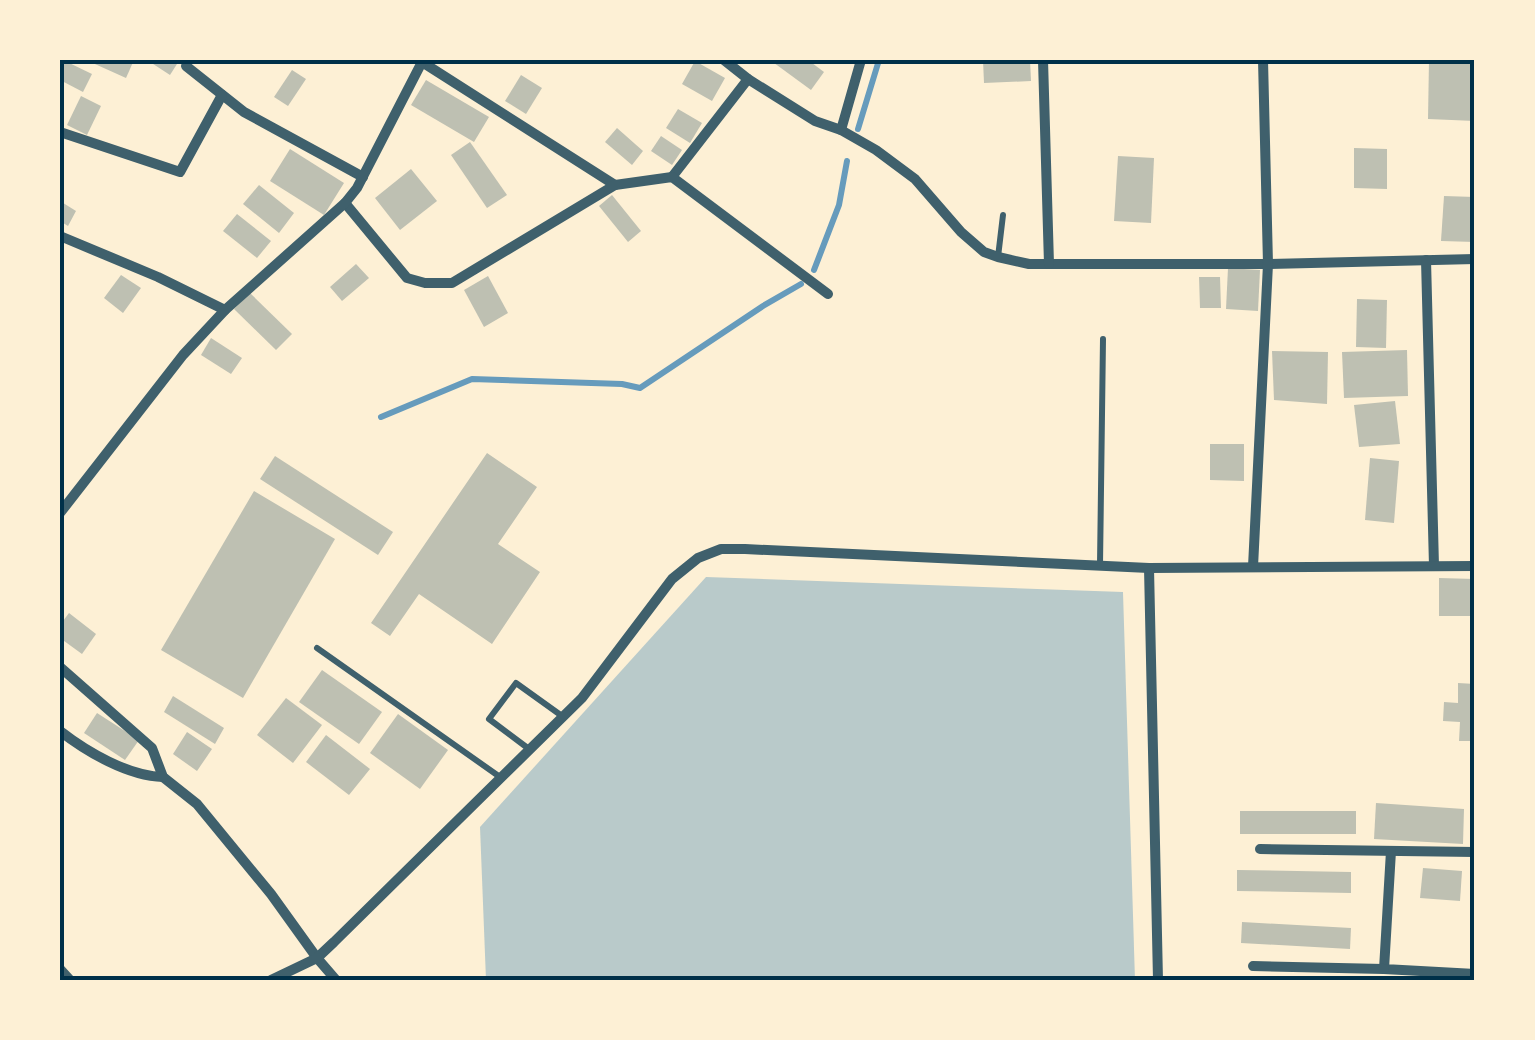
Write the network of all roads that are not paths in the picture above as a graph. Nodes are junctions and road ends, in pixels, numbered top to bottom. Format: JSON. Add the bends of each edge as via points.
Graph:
{"nodes":[{"id":1,"x":724,"y":60,"type":"edge"},
{"id":2,"x":861,"y":60,"type":"edge"},
{"id":3,"x":1043,"y":60,"type":"edge"},
{"id":4,"x":1263,"y":60,"type":"edge"},
{"id":5,"x":423,"y":61,"type":"edge"},
{"id":6,"x":186,"y":66,"type":"dead end"},
{"id":7,"x":748,"y":80,"type":"junction"},
{"id":8,"x":222,"y":94,"type":"junction"},
{"id":9,"x":841,"y":130,"type":"junction"},
{"id":10,"x":60,"y":132,"type":"edge"},
{"id":11,"x":363,"y":176,"type":"junction"},
{"id":12,"x":672,"y":177,"type":"junction"},
{"id":13,"x":615,"y":185,"type":"junction"},
{"id":14,"x":345,"y":203,"type":"junction"},
{"id":15,"x":1003,"y":215,"type":"dead end"},
{"id":16,"x":60,"y":236,"type":"edge"},
{"id":17,"x":998,"y":257,"type":"junction"},
{"id":18,"x":1475,"y":259,"type":"edge"},
{"id":19,"x":1426,"y":260,"type":"junction"},
{"id":20,"x":1049,"y":264,"type":"junction"},
{"id":21,"x":1268,"y":264,"type":"junction"},
{"id":22,"x":828,"y":294,"type":"dead end"},
{"id":23,"x":225,"y":310,"type":"junction"},
{"id":24,"x":1103,"y":339,"type":"dead end"},
{"id":25,"x":60,"y":513,"type":"edge"},
{"id":26,"x":1100,"y":566,"type":"junction"},
{"id":27,"x":1434,"y":566,"type":"junction"},
{"id":28,"x":1475,"y":566,"type":"edge"},
{"id":29,"x":1253,"y":567,"type":"junction"},
{"id":30,"x":1149,"y":568,"type":"junction"},
{"id":31,"x":318,"y":648,"type":"dead end"},
{"id":32,"x":60,"y":667,"type":"edge"},
{"id":33,"x":563,"y":717,"type":"junction"},
{"id":34,"x":60,"y":731,"type":"edge"},
{"id":35,"x":530,"y":750,"type":"junction"},
{"id":36,"x":162,"y":776,"type":"junction"},
{"id":37,"x":501,"y":778,"type":"junction"},
{"id":38,"x":1260,"y":849,"type":"dead end"},
{"id":39,"x":1391,"y":851,"type":"junction"},
{"id":40,"x":1475,"y":852,"type":"edge"},
{"id":41,"x":317,"y":958,"type":"junction"},
{"id":42,"x":1254,"y":966,"type":"dead end"},
{"id":43,"x":60,"y":968,"type":"edge"},
{"id":44,"x":1384,"y":969,"type":"junction"},
{"id":45,"x":1475,"y":974,"type":"edge"},
{"id":46,"x":1459,"y":977,"type":"edge"},
{"id":47,"x":70,"y":980,"type":"edge"},
{"id":48,"x":271,"y":980,"type":"edge"},
{"id":49,"x":336,"y":980,"type":"edge"},
{"id":50,"x":1158,"y":980,"type":"edge"}],
"edges":[{"from":1,"to":7,"type":"street"},
{"from":2,"to":9,"type":"street"},
{"from":3,"to":20,"type":"street"},
{"from":4,"to":21,"type":"street"},
{"from":5,"to":11,"type":"street"},
{"from":5,"to":13,"type":"street"},
{"from":6,"to":8,"type":"street"},
{"from":7,"to":9,"type":"street"},
{"from":7,"to":12,"type":"street"},
{"from":8,"to":10,"type":"street","via":[[180,172]]},
{"from":8,"to":11,"type":"street"},
{"from":9,"to":17,"type":"street","via":[[915,179],[961,232]]},
{"from":11,"to":14,"type":"street"},
{"from":12,"to":13,"type":"street"},
{"from":12,"to":22,"type":"street"},
{"from":13,"to":14,"type":"street","via":[[452,283],[406,278]]},
{"from":14,"to":23,"type":"street"},
{"from":15,"to":17,"type":"lane"},
{"from":16,"to":23,"type":"street"},
{"from":17,"to":20,"type":"street"},
{"from":18,"to":19,"type":"street"},
{"from":19,"to":21,"type":"street"},
{"from":19,"to":27,"type":"street"},
{"from":20,"to":21,"type":"street"},
{"from":21,"to":29,"type":"street"},
{"from":23,"to":25,"type":"street"},
{"from":24,"to":26,"type":"lane"},
{"from":26,"to":30,"type":"street"},
{"from":26,"to":33,"type":"street","via":[[722,550],[698,558],[672,579]]},
{"from":27,"to":28,"type":"street"},
{"from":27,"to":29,"type":"street"},
{"from":29,"to":30,"type":"street"},
{"from":30,"to":50,"type":"street"},
{"from":31,"to":37,"type":"lane"},
{"from":32,"to":36,"type":"street","via":[[152,748]]},
{"from":33,"to":35,"type":"street"},
{"from":33,"to":35,"type":"lane","via":[[516,683],[489,719]]},
{"from":34,"to":36,"type":"street","via":[[84,750],[146,776]]},
{"from":35,"to":37,"type":"street"},
{"from":36,"to":41,"type":"street","via":[[197,804]]},
{"from":37,"to":41,"type":"street"},
{"from":38,"to":39,"type":"street"},
{"from":39,"to":40,"type":"street"},
{"from":39,"to":44,"type":"street"},
{"from":41,"to":48,"type":"street"},
{"from":41,"to":49,"type":"street"},
{"from":42,"to":44,"type":"street"},
{"from":43,"to":47,"type":"street"},
{"from":44,"to":46,"type":"street"},
{"from":45,"to":46,"type":"street"}]}
